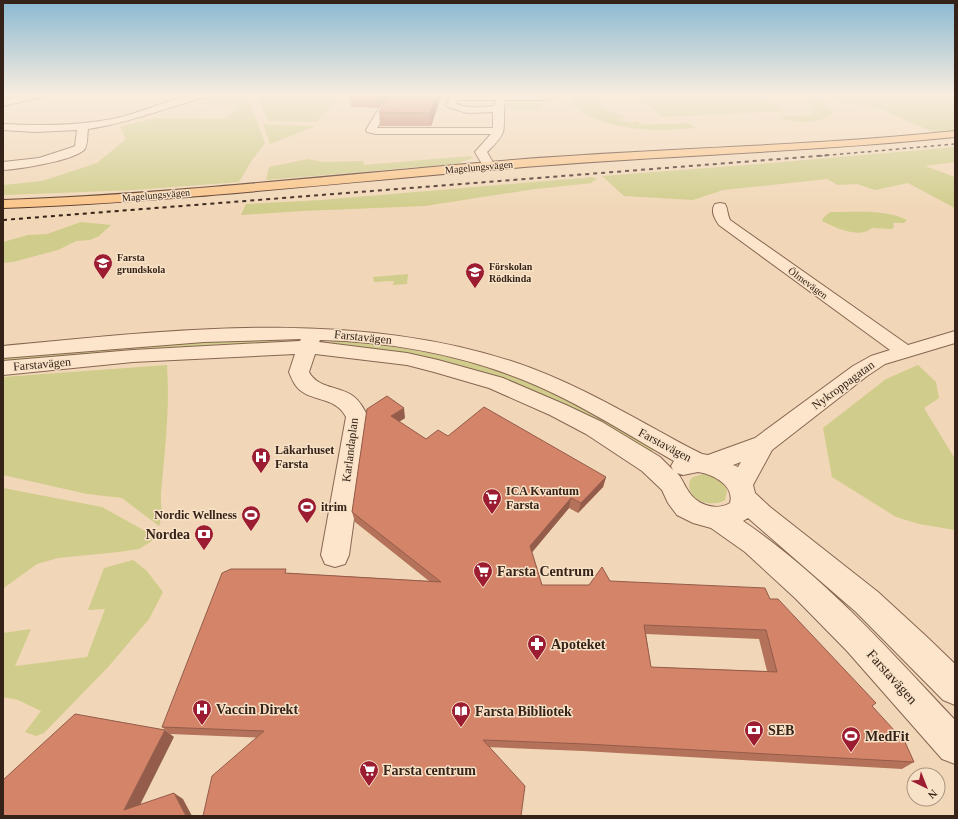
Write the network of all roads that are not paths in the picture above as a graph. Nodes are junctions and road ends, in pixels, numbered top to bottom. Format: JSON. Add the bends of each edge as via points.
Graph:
{"nodes":[{"id":1,"x":82,"y":133,"type":"edge"},
{"id":2,"x":497,"y":133,"type":"edge"},
{"id":3,"x":955,"y":134,"type":"edge"},
{"id":4,"x":3,"y":166,"type":"edge"},
{"id":5,"x":489,"y":166,"type":"junction"},
{"id":6,"x":3,"y":204,"type":"edge"},
{"id":7,"x":720,"y":207,"type":"dead end"},
{"id":8,"x":955,"y":337,"type":"edge"},
{"id":9,"x":310,"y":340,"type":"junction"},
{"id":10,"x":904,"y":351,"type":"junction"},
{"id":11,"x":3,"y":352,"type":"edge"},
{"id":12,"x":3,"y":368,"type":"edge"},
{"id":13,"x":763,"y":444,"type":"junction"},
{"id":14,"x":703,"y":463,"type":"junction"},
{"id":15,"x":672,"y":484,"type":"junction"},
{"id":16,"x":742,"y":492,"type":"junction"},
{"id":17,"x":718,"y":518,"type":"junction"},
{"id":18,"x":335,"y":554,"type":"dead end"},
{"id":19,"x":955,"y":688,"type":"edge"},
{"id":20,"x":955,"y":746,"type":"edge"}],
"edges":[{"from":1,"to":4,"type":"street","via":[[80,147],[77,149],[46,160]]},
{"from":2,"to":5,"type":"street","via":[[481,152]]},
{"from":3,"to":5,"type":"main road","name":"Magelungsvägen","via":[[821,147]]},
{"from":5,"to":6,"type":"main road","name":"Magelungsvägen","via":[[124,198]]},
{"from":7,"to":10,"type":"street","name":"Ölmevägen","via":[[724,222]]},
{"from":8,"to":10,"type":"street","name":"Nykroppagatan"},
{"from":9,"to":11,"type":"street","name":"Farstavägen","via":[[218,334]]},
{"from":9,"to":12,"type":"street","name":"Farstavägen"},
{"from":9,"to":14,"type":"street","name":"Farstavägen","via":[[396,340],[453,351],[506,367],[571,393],[669,448]]},
{"from":9,"to":15,"type":"street","name":"Farstavägen","via":[[438,366],[496,383],[594,428],[647,461]]},
{"from":9,"to":18,"type":"street","name":"Karlandaplan","via":[[299,372],[304,382],[318,390],[340,396],[353,408],[357,417]]},
{"from":10,"to":13,"type":"street","name":"Nykroppagatan","via":[[878,360],[860,371]]},
{"from":13,"to":14,"type":"street","name":"Nykroppagatan"},
{"from":13,"to":16,"type":"street","name":"Nykroppagatan"},
{"from":14,"to":15,"type":"street","name":"Farstavägen","via":[[684,465],[674,474]]},
{"from":14,"to":16,"type":"street","name":"Farstavägen","via":[[728,472]]},
{"from":15,"to":17,"type":"street","name":"Farstavägen","via":[[676,496],[686,507],[702,515]]},
{"from":16,"to":17,"type":"street","via":[[741,509],[730,516]]},
{"from":16,"to":19,"type":"street","name":"Farstavägen","via":[[761,515],[867,602]]},
{"from":17,"to":20,"type":"street","name":"Farstavägen","via":[[755,544],[805,588],[858,640]]}]}
